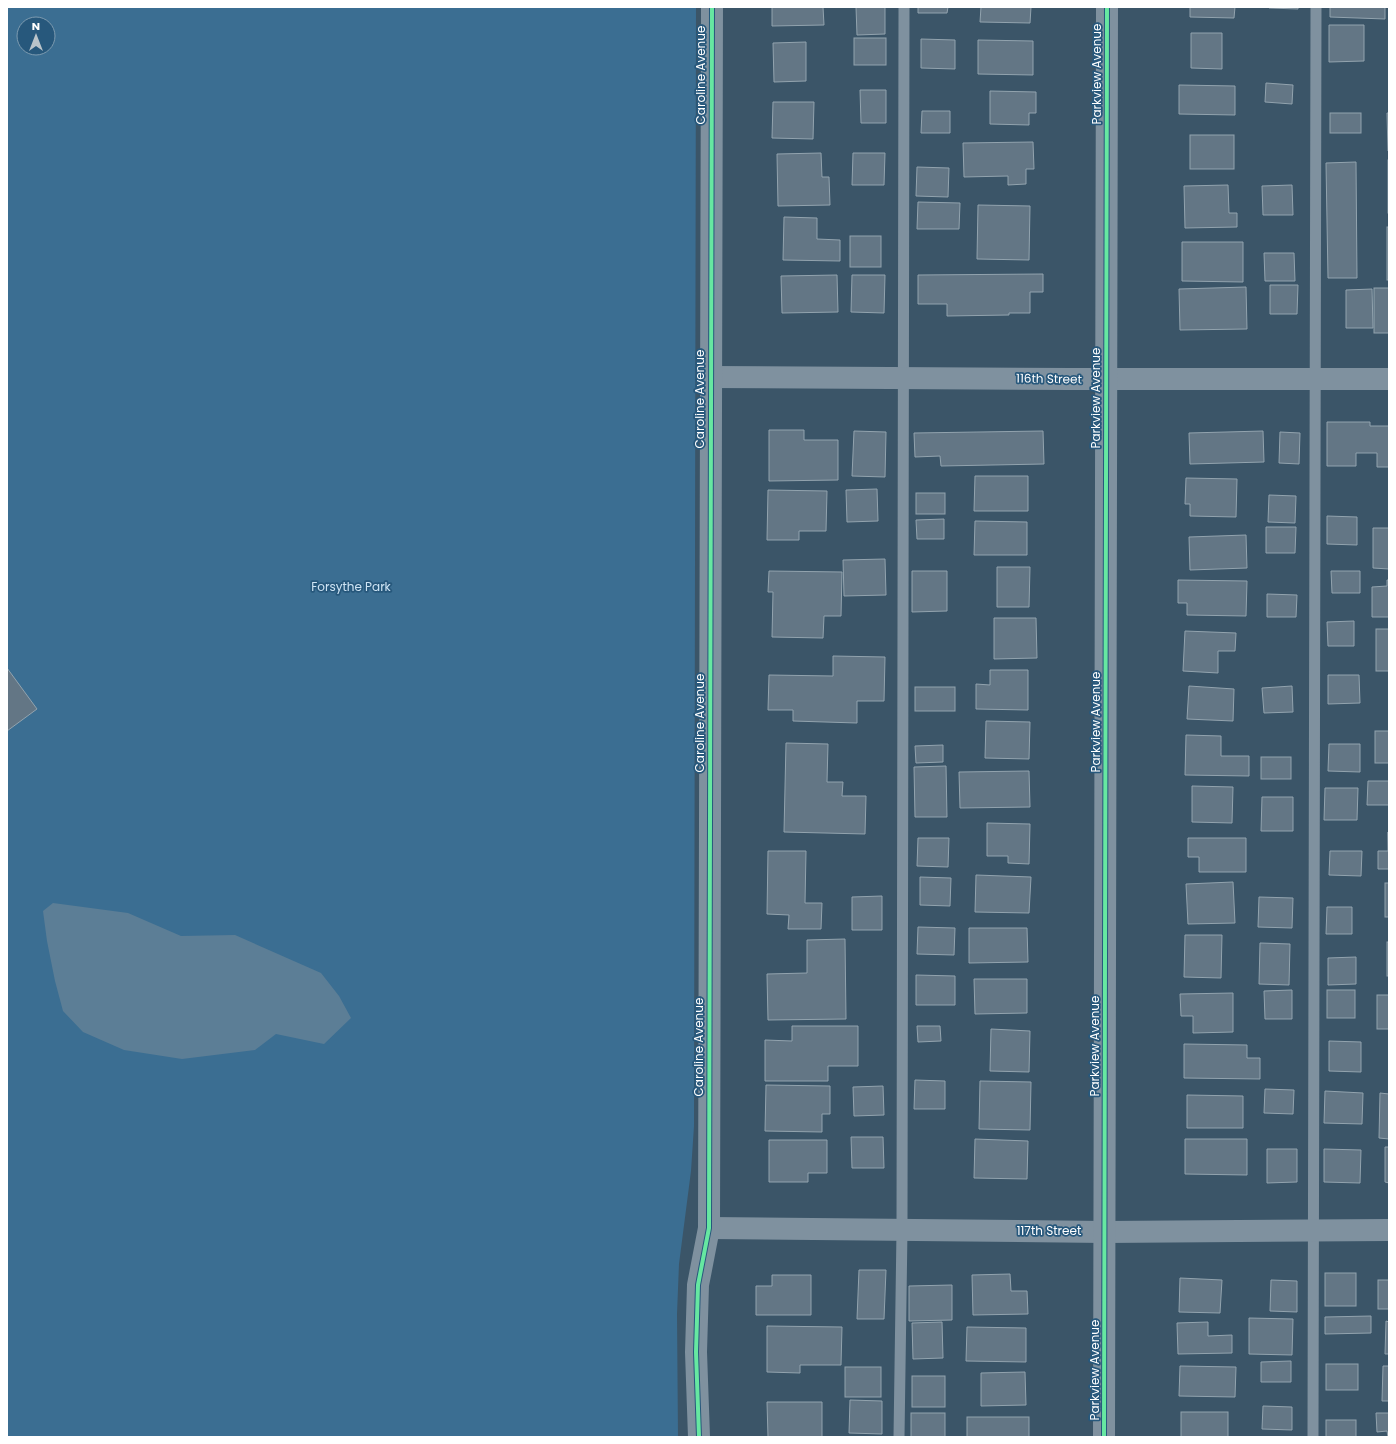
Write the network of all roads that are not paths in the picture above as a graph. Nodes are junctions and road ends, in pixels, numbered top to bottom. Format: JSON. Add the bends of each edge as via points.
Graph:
{"nodes":[{"id":1,"x":712,"y":7,"type":"edge"},
{"id":2,"x":904,"y":7,"type":"edge"},
{"id":3,"x":1107,"y":7,"type":"edge"},
{"id":4,"x":1316,"y":7,"type":"edge"},
{"id":5,"x":710,"y":377,"type":"junction"},
{"id":6,"x":903,"y":377,"type":"junction"},
{"id":7,"x":1106,"y":379,"type":"junction"},
{"id":8,"x":1316,"y":379,"type":"junction"},
{"id":9,"x":1389,"y":379,"type":"edge"},
{"id":10,"x":709,"y":1228,"type":"junction"},
{"id":11,"x":902,"y":1230,"type":"junction"},
{"id":12,"x":1389,"y":1230,"type":"edge"},
{"id":13,"x":1314,"y":1231,"type":"junction"},
{"id":14,"x":1105,"y":1232,"type":"junction"},
{"id":15,"x":699,"y":1437,"type":"edge"},
{"id":16,"x":899,"y":1437,"type":"edge"},
{"id":17,"x":1104,"y":1437,"type":"edge"},
{"id":18,"x":1314,"y":1437,"type":"edge"}],
"edges":[{"from":1,"to":5,"type":"street","name":"Caroline Avenue"},
{"from":2,"to":6,"type":"lane"},
{"from":3,"to":7,"type":"street","name":"Parkview Avenue"},
{"from":4,"to":8,"type":"lane"},
{"from":5,"to":6,"type":"street","name":"116th Street"},
{"from":5,"to":10,"type":"street","name":"Caroline Avenue"},
{"from":6,"to":7,"type":"street","name":"116th Street"},
{"from":6,"to":11,"type":"lane"},
{"from":7,"to":8,"type":"street","name":"116th Street"},
{"from":7,"to":14,"type":"street","name":"Parkview Avenue"},
{"from":8,"to":9,"type":"street","name":"116th Street"},
{"from":8,"to":13,"type":"lane"},
{"from":10,"to":11,"type":"street","name":"117th Street"},
{"from":10,"to":15,"type":"street","name":"Caroline Avenue","via":[[698,1285],[696,1352]]},
{"from":11,"to":14,"type":"street","name":"117th Street"},
{"from":11,"to":16,"type":"lane"},
{"from":12,"to":13,"type":"street","name":"117th Street"},
{"from":13,"to":14,"type":"street","name":"117th Street"},
{"from":13,"to":18,"type":"lane"},
{"from":14,"to":17,"type":"street","name":"Parkview Avenue"}]}
